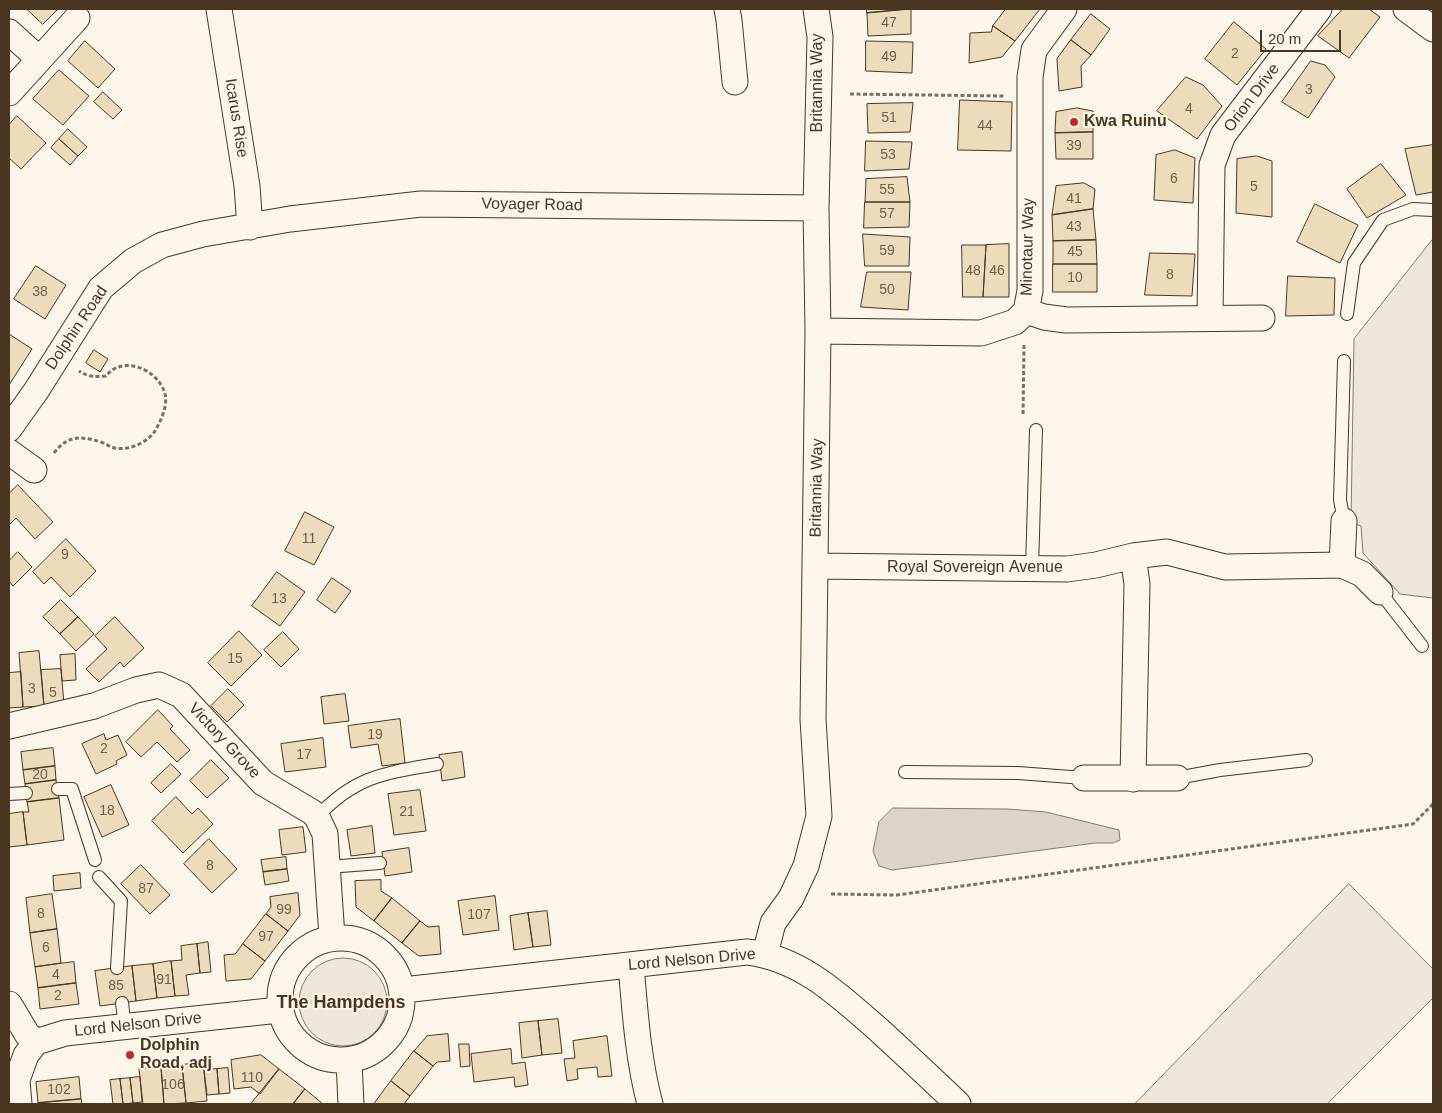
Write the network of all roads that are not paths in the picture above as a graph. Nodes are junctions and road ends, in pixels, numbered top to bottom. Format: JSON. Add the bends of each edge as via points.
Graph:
{"nodes":[{"id":1,"x":219,"y":9,"type":"edge"},
{"id":2,"x":726,"y":9,"type":"edge"},
{"id":3,"x":816,"y":9,"type":"edge"},
{"id":4,"x":1064,"y":9,"type":"edge"},
{"id":5,"x":1319,"y":9,"type":"edge"},
{"id":6,"x":1406,"y":9,"type":"edge"},
{"id":7,"x":77,"y":18,"type":"dead end"},
{"id":8,"x":1433,"y":29,"type":"edge"},
{"id":9,"x":9,"y":32,"type":"edge"},
{"id":10,"x":39,"y":59,"type":"junction"},
{"id":11,"x":735,"y":82,"type":"dead end"},
{"id":12,"x":9,"y":93,"type":"edge"},
{"id":13,"x":816,"y":208,"type":"junction"},
{"id":14,"x":1433,"y":210,"type":"edge"},
{"id":15,"x":250,"y":227,"type":"junction"},
{"id":16,"x":1026,"y":311,"type":"junction"},
{"id":17,"x":1347,"y":314,"type":"dead end"},
{"id":18,"x":1210,"y":318,"type":"junction"},
{"id":19,"x":1262,"y":318,"type":"dead end"},
{"id":20,"x":818,"y":331,"type":"junction"},
{"id":21,"x":1344,"y":361,"type":"dead end"},
{"id":22,"x":9,"y":429,"type":"edge"},
{"id":23,"x":1036,"y":430,"type":"dead end"},
{"id":24,"x":9,"y":452,"type":"edge"},
{"id":25,"x":43,"y":462,"type":"road end"},
{"id":26,"x":1344,"y":521,"type":"joint"},
{"id":27,"x":1133,"y":556,"type":"junction"},
{"id":28,"x":1342,"y":565,"type":"junction"},
{"id":29,"x":816,"y":566,"type":"junction"},
{"id":30,"x":1032,"y":569,"type":"junction"},
{"id":31,"x":1380,"y":592,"type":"joint"},
{"id":32,"x":1422,"y":646,"type":"dead end"},
{"id":33,"x":9,"y":726,"type":"edge"},
{"id":34,"x":1306,"y":760,"type":"dead end"},
{"id":35,"x":437,"y":764,"type":"dead end"},
{"id":36,"x":905,"y":772,"type":"dead end"},
{"id":37,"x":1084,"y":778,"type":"joint"},
{"id":38,"x":1177,"y":778,"type":"joint"},
{"id":39,"x":1133,"y":779,"type":"junction"},
{"id":40,"x":58,"y":789,"type":"dead end"},
{"id":41,"x":26,"y":793,"type":"dead end"},
{"id":42,"x":9,"y":794,"type":"edge"},
{"id":43,"x":317,"y":817,"type":"junction"},
{"id":44,"x":94,"y":860,"type":"dead end"},
{"id":45,"x":380,"y":863,"type":"dead end"},
{"id":46,"x":328,"y":867,"type":"junction"},
{"id":47,"x":99,"y":877,"type":"dead end"},
{"id":48,"x":332,"y":937,"type":"junction"},
{"id":49,"x":765,"y":954,"type":"junction"},
{"id":50,"x":631,"y":966,"type":"junction"},
{"id":51,"x":117,"y":968,"type":"dead end"},
{"id":52,"x":403,"y":990,"type":"junction"},
{"id":53,"x":122,"y":1003,"type":"dead end"},
{"id":54,"x":9,"y":1004,"type":"edge"},
{"id":55,"x":279,"y":1010,"type":"junction"},
{"id":56,"x":124,"y":1027,"type":"junction"},
{"id":57,"x":36,"y":1042,"type":"junction"},
{"id":58,"x":348,"y":1062,"type":"junction"},
{"id":59,"x":19,"y":1104,"type":"edge"},
{"id":60,"x":351,"y":1104,"type":"edge"},
{"id":61,"x":650,"y":1104,"type":"edge"},
{"id":62,"x":958,"y":1104,"type":"edge"}],
"edges":[{"from":1,"to":15,"type":"street","name":"Icarus Rise","via":[[247,186]]},
{"from":2,"to":11,"type":"street","via":[[730,20]]},
{"from":3,"to":13,"type":"street","name":"Britannia Way","via":[[820,37]]},
{"from":4,"to":16,"type":"street","name":"Minotaur Way","via":[[1034,50],[1030,77],[1030,292]]},
{"from":5,"to":18,"type":"street","name":"Orion Drive","via":[[1223,135],[1212,165]]},
{"from":6,"to":8,"type":"street"},
{"from":7,"to":10,"type":"street"},
{"from":9,"to":10,"type":"street"},
{"from":10,"to":12,"type":"street"},
{"from":13,"to":15,"type":"street","name":"Voyager Road","via":[[421,204],[290,219]]},
{"from":13,"to":20,"type":"street","name":"Britannia Way"},
{"from":14,"to":17,"type":"lane","via":[[1413,209],[1383,220],[1354,262]]},
{"from":15,"to":22,"type":"street","name":"Dolphin Road","via":[[203,234],[162,245],[133,261],[101,288]]},
{"from":16,"to":18,"type":"street","via":[[1066,320]]},
{"from":16,"to":20,"type":"street","name":"Minotaur Way","via":[[1015,322],[981,333]]},
{"from":18,"to":19,"type":"street"},
{"from":20,"to":29,"type":"street","name":"Britannia Way"},
{"from":21,"to":26,"type":"lane","via":[[1340,500]]},
{"from":23,"to":30,"type":"lane"},
{"from":24,"to":25,"type":"street"},
{"from":26,"to":28,"type":"street"},
{"from":27,"to":28,"type":"street","name":"Royal Sovereign Avenue","via":[[1167,552],[1225,567]]},
{"from":27,"to":30,"type":"street","name":"Royal Sovereign Avenue","via":[[1067,569]]},
{"from":27,"to":39,"type":"street","via":[[1137,584]]},
{"from":28,"to":31,"type":"street","name":"Royal Sovereign Avenue","via":[[1362,574]]},
{"from":29,"to":30,"type":"street","name":"Royal Sovereign Avenue"},
{"from":29,"to":49,"type":"street","name":"Britannia Way","via":[[812,719],[819,816],[806,866],[791,898],[773,923]]},
{"from":31,"to":32,"type":"lane"},
{"from":33,"to":43,"type":"street","name":"Victory Grove","via":[[94,706],[159,685],[181,695],[263,783]]},
{"from":34,"to":38,"type":"lane"},
{"from":35,"to":43,"type":"lane","via":[[388,773],[360,783]]},
{"from":36,"to":37,"type":"lane","via":[[1018,773]]},
{"from":37,"to":39,"type":"street"},
{"from":38,"to":39,"type":"street"},
{"from":40,"to":44,"type":"lane","via":[[72,789]]},
{"from":41,"to":42,"type":"lane"},
{"from":43,"to":46,"type":"street","via":[[325,834]]},
{"from":45,"to":46,"type":"lane"},
{"from":46,"to":48,"type":"street"},
{"from":47,"to":51,"type":"lane","via":[[121,901]]},
{"from":48,"to":52,"type":"street","via":[[364,941],[390,960]]},
{"from":48,"to":55,"type":"street","via":[[302,950],[282,977]]},
{"from":49,"to":50,"type":"street","name":"Lord Nelson Drive","via":[[746,952]]},
{"from":49,"to":62,"type":"street","name":"Lord Nelson Drive","via":[[784,961],[837,992]]},
{"from":50,"to":52,"type":"street","name":"Lord Nelson Drive"},
{"from":50,"to":61,"type":"street","via":[[638,1041]]},
{"from":52,"to":58,"type":"street","via":[[399,1023],[379,1049]]},
{"from":53,"to":56,"type":"lane"},
{"from":54,"to":57,"type":"street","via":[[27,1034]]},
{"from":55,"to":56,"type":"street","name":"Lord Nelson Drive"},
{"from":55,"to":58,"type":"street","via":[[292,1039],[317,1058]]},
{"from":56,"to":57,"type":"street","name":"Lord Nelson Drive","via":[[65,1033]]},
{"from":57,"to":59,"type":"street","via":[[26,1055],[17,1080]]},
{"from":58,"to":60,"type":"street"}]}
